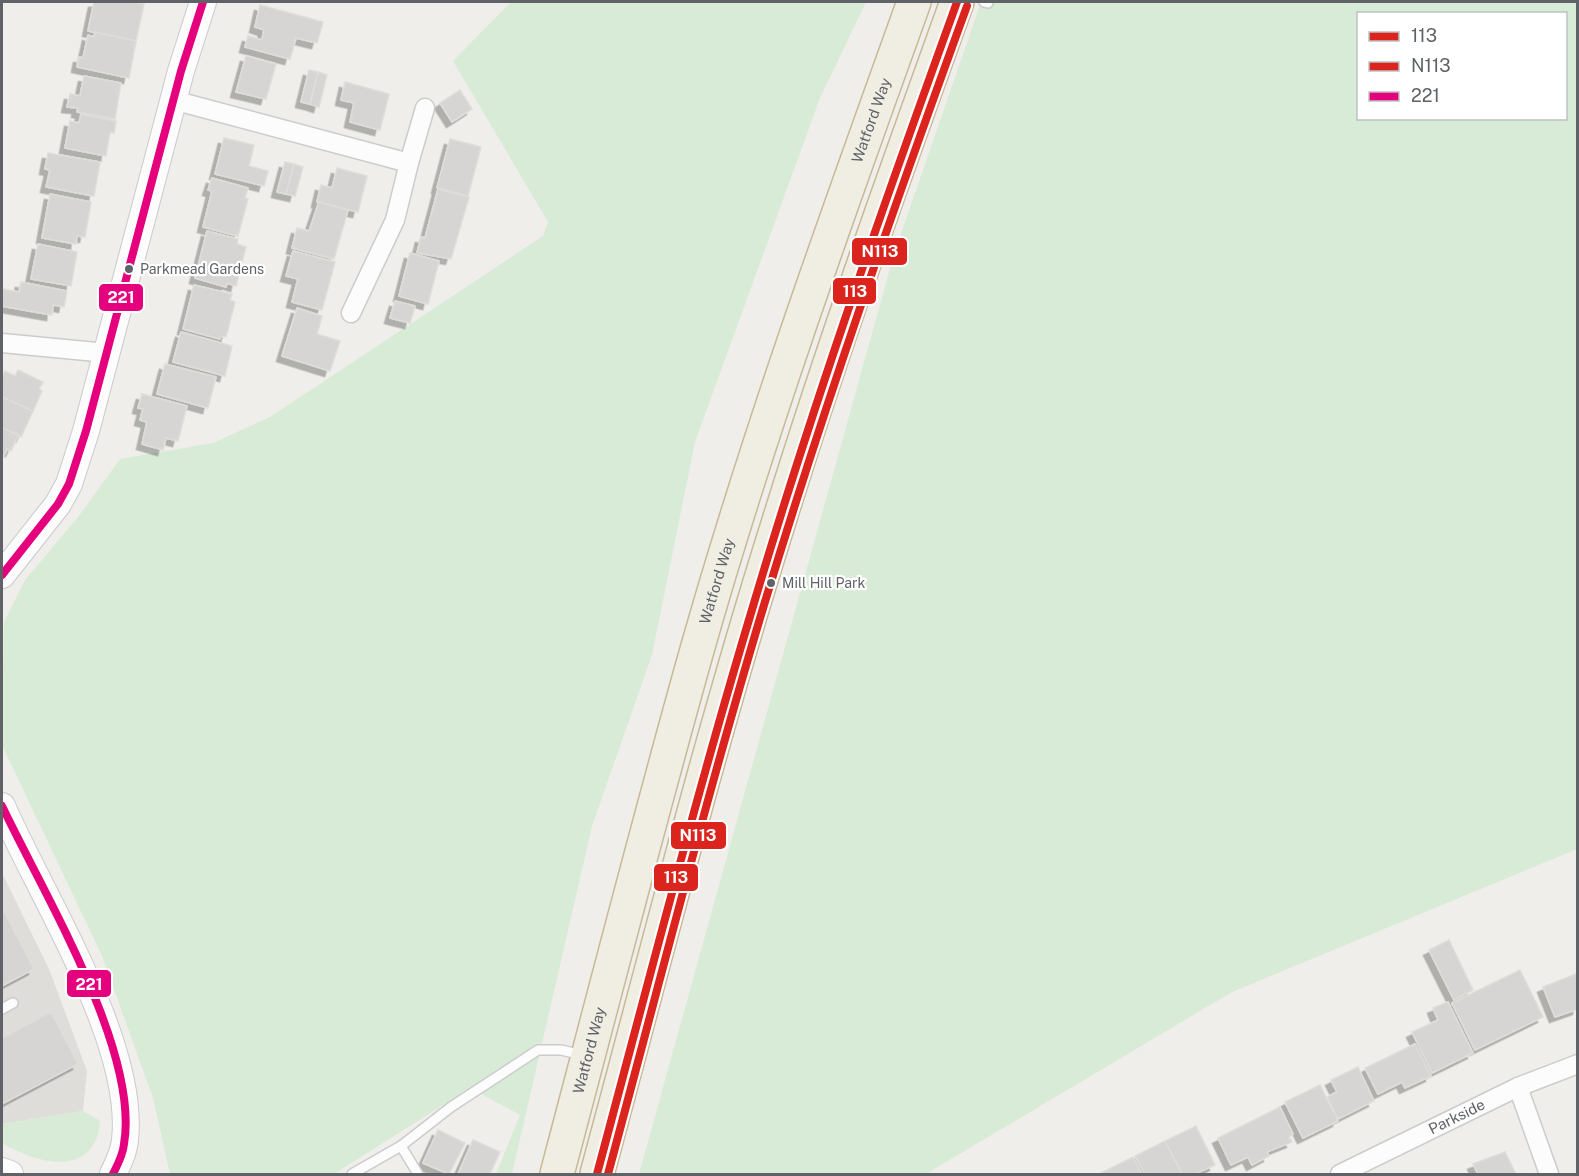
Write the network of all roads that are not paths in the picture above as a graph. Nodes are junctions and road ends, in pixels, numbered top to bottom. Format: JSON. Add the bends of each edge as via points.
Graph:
{"nodes":[{"id":1,"x":203,"y":2,"type":"edge"},
{"id":2,"x":914,"y":2,"type":"edge"},
{"id":3,"x":977,"y":2,"type":"edge"},
{"id":4,"x":173,"y":100,"type":"junction"},
{"id":5,"x":425,"y":108,"type":"dead end"},
{"id":6,"x":409,"y":163,"type":"junction"},
{"id":7,"x":351,"y":313,"type":"dead end"},
{"id":8,"x":2,"y":342,"type":"edge"},
{"id":9,"x":107,"y":353,"type":"junction"},
{"id":10,"x":2,"y":575,"type":"edge"},
{"id":11,"x":2,"y":806,"type":"edge"},
{"id":12,"x":14,"y":1003,"type":"dead end"},
{"id":13,"x":2,"y":1009,"type":"edge"},
{"id":14,"x":588,"y":1057,"type":"junction"},
{"id":15,"x":1578,"y":1064,"type":"edge"},
{"id":16,"x":1518,"y":1087,"type":"junction"},
{"id":17,"x":401,"y":1146,"type":"junction"},
{"id":18,"x":2,"y":1171,"type":"edge"},
{"id":19,"x":10,"y":1174,"type":"edge"},
{"id":20,"x":113,"y":1174,"type":"edge"},
{"id":21,"x":352,"y":1174,"type":"edge"},
{"id":22,"x":418,"y":1174,"type":"edge"},
{"id":23,"x":557,"y":1174,"type":"edge"},
{"id":24,"x":597,"y":1174,"type":"edge"},
{"id":25,"x":1340,"y":1174,"type":"edge"},
{"id":26,"x":1549,"y":1174,"type":"edge"}],
"edges":[{"from":1,"to":4,"type":"street"},
{"from":2,"to":14,"type":"highway","name":"Watford Way","via":[[817,270],[740,509],[697,649]]},
{"from":3,"to":24,"type":"highway","via":[[852,293],[778,521]]},
{"from":4,"to":6,"type":"street"},
{"from":4,"to":9,"type":"street"},
{"from":5,"to":6,"type":"street"},
{"from":6,"to":7,"type":"street","via":[[395,219]]},
{"from":8,"to":9,"type":"street"},
{"from":9,"to":10,"type":"street","via":[[69,484]]},
{"from":11,"to":20,"type":"street","via":[[100,1012],[117,1066],[126,1115],[125,1142]]},
{"from":12,"to":13,"type":"lane"},
{"from":14,"to":17,"type":"lane","via":[[561,1050],[538,1050],[451,1107]]},
{"from":14,"to":23,"type":"highway","name":"Watford Way"},
{"from":15,"to":16,"type":"street","name":"Parkside"},
{"from":16,"to":25,"type":"street","name":"Parkside"},
{"from":16,"to":26,"type":"street"},
{"from":17,"to":21,"type":"lane"},
{"from":17,"to":22,"type":"lane"},
{"from":18,"to":19,"type":"street"}]}
